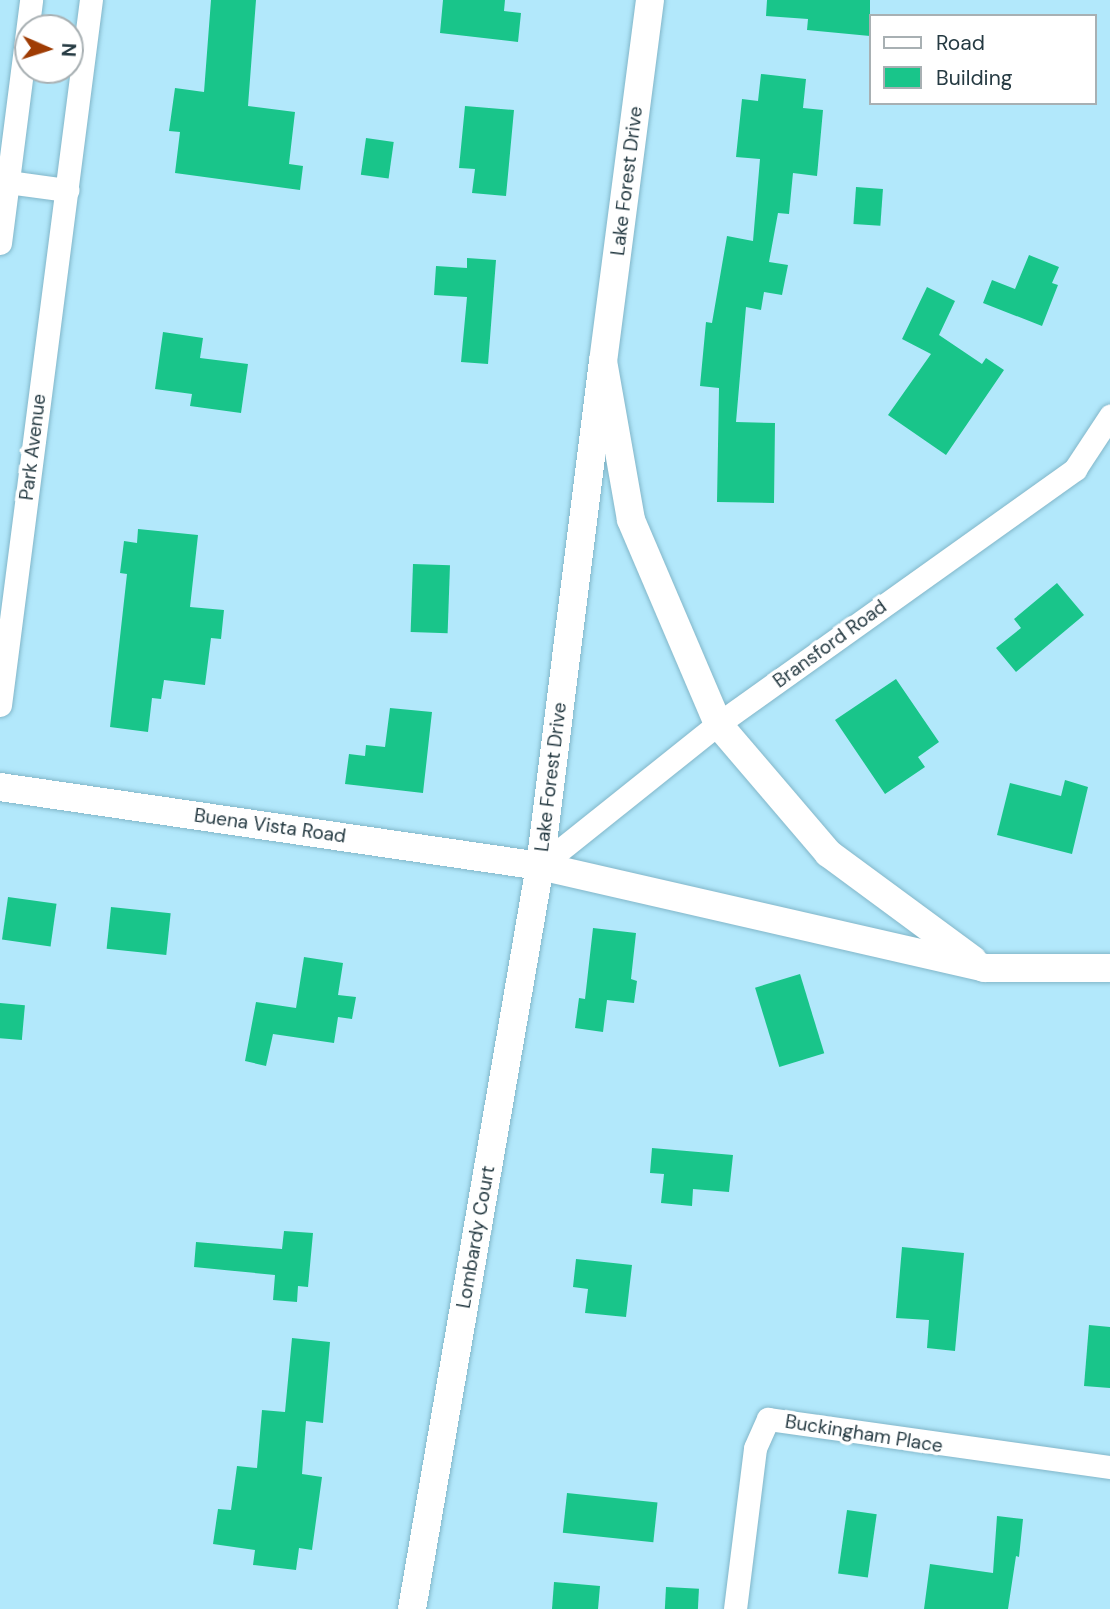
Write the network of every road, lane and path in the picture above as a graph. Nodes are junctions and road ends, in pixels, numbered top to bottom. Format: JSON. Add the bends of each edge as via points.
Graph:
{"nodes":[{"id":1,"x":31,"y":0,"type":"edge"},
{"id":2,"x":91,"y":0,"type":"edge"},
{"id":3,"x":650,"y":0,"type":"edge"},
{"id":4,"x":8,"y":182,"type":"junction"},
{"id":5,"x":67,"y":190,"type":"junction"},
{"id":6,"x":0,"y":243,"type":"edge"},
{"id":7,"x":603,"y":361,"type":"junction"},
{"id":8,"x":1110,"y":416,"type":"edge"},
{"id":9,"x":0,"y":705,"type":"edge"},
{"id":10,"x":718,"y":724,"type":"junction"},
{"id":11,"x":0,"y":787,"type":"edge"},
{"id":12,"x":540,"y":866,"type":"junction"},
{"id":13,"x":984,"y":968,"type":"junction"},
{"id":14,"x":1110,"y":968,"type":"edge"},
{"id":15,"x":1110,"y":1467,"type":"edge"},
{"id":16,"x":412,"y":1609,"type":"edge"},
{"id":17,"x":735,"y":1609,"type":"edge"}],
"edges":[{"from":1,"to":4,"type":"street"},
{"from":2,"to":5,"type":"street","name":"Park Avenue"},
{"from":3,"to":7,"type":"street","name":"Lake Forest Drive"},
{"from":4,"to":5,"type":"street"},
{"from":4,"to":6,"type":"street"},
{"from":5,"to":9,"type":"street","name":"Park Avenue"},
{"from":7,"to":10,"type":"street","name":"Lake Forest Drive","via":[[631,520]]},
{"from":7,"to":12,"type":"street","name":"Lake Forest Drive"},
{"from":8,"to":10,"type":"street","name":"Bransford Road","via":[[1075,469]]},
{"from":10,"to":12,"type":"street","name":"Bransford Road"},
{"from":10,"to":13,"type":"street","name":"Lake Forest Drive","via":[[828,853]]},
{"from":11,"to":12,"type":"street","name":"Buena Vista Road"},
{"from":12,"to":13,"type":"street","name":"Lake Forest Drive"},
{"from":12,"to":16,"type":"street","name":"Lombardy Court"},
{"from":13,"to":14,"type":"street","name":"Lake Forest Drive"},
{"from":15,"to":17,"type":"street","name":"Buckingham Place","via":[[768,1419],[755,1448]]}]}
